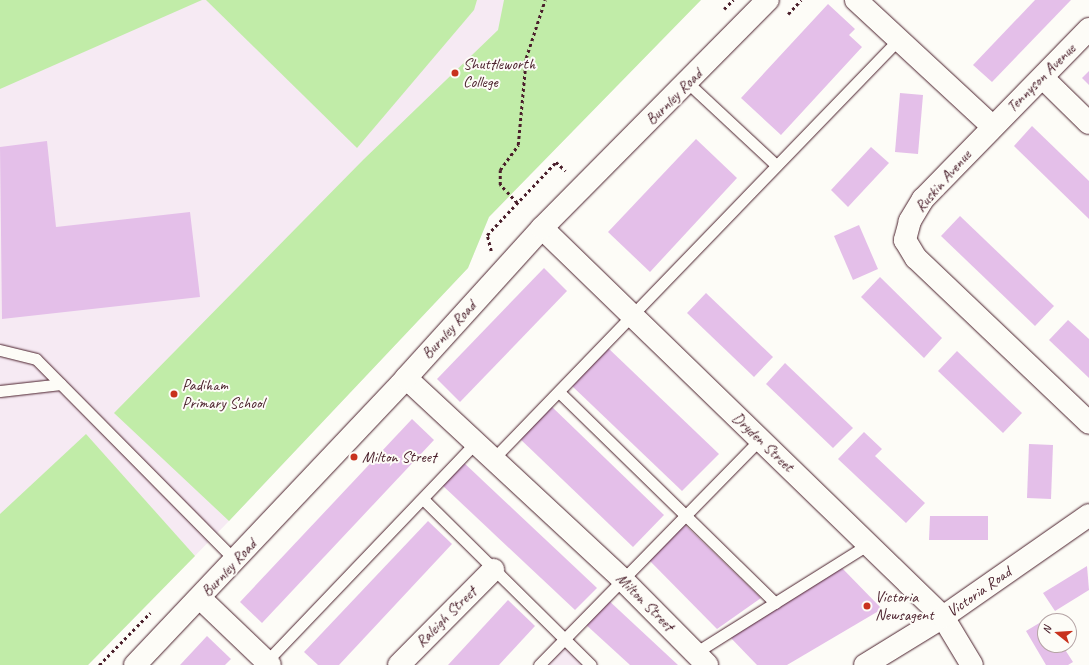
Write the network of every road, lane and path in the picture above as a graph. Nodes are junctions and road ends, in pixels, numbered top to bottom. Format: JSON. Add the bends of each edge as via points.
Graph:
{"nodes":[{"id":1,"x":545,"y":0,"type":"edge"},
{"id":2,"x":768,"y":0,"type":"edge"},
{"id":3,"x":856,"y":0,"type":"edge"},
{"id":4,"x":1089,"y":29,"type":"edge"},
{"id":5,"x":898,"y":40,"type":"junction"},
{"id":6,"x":1043,"y":78,"type":"junction"},
{"id":7,"x":688,"y":83,"type":"junction"},
{"id":8,"x":1089,"y":123,"type":"edge"},
{"id":9,"x":992,"y":126,"type":"junction"},
{"id":10,"x":776,"y":165,"type":"junction"},
{"id":11,"x":584,"y":186,"type":"junction"},
{"id":12,"x":517,"y":203,"type":"junction"},
{"id":13,"x":542,"y":228,"type":"junction"},
{"id":14,"x":498,"y":277,"type":"junction"},
{"id":15,"x":633,"y":315,"type":"junction"},
{"id":16,"x":0,"y":350,"type":"edge"},
{"id":17,"x":406,"y":378,"type":"junction"},
{"id":18,"x":61,"y":384,"type":"junction"},
{"id":19,"x":0,"y":392,"type":"edge"},
{"id":20,"x":559,"y":392,"type":"junction"},
{"id":21,"x":1089,"y":423,"type":"edge"},
{"id":22,"x":760,"y":439,"type":"junction"},
{"id":23,"x":476,"y":442,"type":"junction"},
{"id":24,"x":494,"y":458,"type":"junction"},
{"id":25,"x":423,"y":499,"type":"junction"},
{"id":26,"x":686,"y":513,"type":"junction"},
{"id":27,"x":1089,"y":515,"type":"edge"},
{"id":28,"x":869,"y":544,"type":"junction"},
{"id":29,"x":236,"y":561,"type":"junction"},
{"id":30,"x":494,"y":570,"type":"junction"},
{"id":31,"x":622,"y":579,"type":"junction"},
{"id":32,"x":201,"y":599,"type":"junction"},
{"id":33,"x":775,"y":603,"type":"junction"},
{"id":34,"x":944,"y":617,"type":"junction"},
{"id":35,"x":564,"y":639,"type":"junction"},
{"id":36,"x":701,"y":659,"type":"edge"},
{"id":37,"x":267,"y":664,"type":"edge"},
{"id":38,"x":135,"y":665,"type":"edge"},
{"id":39,"x":399,"y":665,"type":"edge"},
{"id":40,"x":539,"y":665,"type":"edge"},
{"id":41,"x":591,"y":665,"type":"edge"},
{"id":42,"x":866,"y":665,"type":"edge"},
{"id":43,"x":972,"y":665,"type":"edge"}],
"edges":[{"from":1,"to":12,"type":"path","via":[[526,58],[518,145],[500,170],[500,185]]},
{"from":2,"to":7,"type":"street","name":"Burnley Road"},
{"from":3,"to":5,"type":"street"},
{"from":4,"to":6,"type":"street","name":"Tennyson Avenue"},
{"from":5,"to":9,"type":"street"},
{"from":5,"to":10,"type":"lane"},
{"from":6,"to":8,"type":"street"},
{"from":6,"to":9,"type":"street","name":"Tennyson Avenue"},
{"from":7,"to":10,"type":"lane"},
{"from":7,"to":11,"type":"street","name":"Burnley Road"},
{"from":9,"to":21,"type":"street","name":"Ruskin Avenue","via":[[923,199],[910,221],[905,240],[916,258]]},
{"from":10,"to":15,"type":"lane"},
{"from":11,"to":12,"type":"path","via":[[556,162]]},
{"from":11,"to":13,"type":"street","name":"Burnley Road"},
{"from":12,"to":14,"type":"path","via":[[487,235]]},
{"from":13,"to":14,"type":"street","name":"Burnley Road"},
{"from":13,"to":15,"type":"street","name":"Dryden Street"},
{"from":14,"to":17,"type":"street","name":"Burnley Road"},
{"from":15,"to":20,"type":"lane"},
{"from":15,"to":22,"type":"street","name":"Dryden Street"},
{"from":16,"to":18,"type":"lane","via":[[36,359]]},
{"from":17,"to":23,"type":"street","name":"Milton Street"},
{"from":17,"to":29,"type":"street","name":"Burnley Road"},
{"from":18,"to":19,"type":"lane"},
{"from":18,"to":29,"type":"lane"},
{"from":20,"to":24,"type":"lane"},
{"from":20,"to":26,"type":"lane"},
{"from":22,"to":26,"type":"lane"},
{"from":22,"to":28,"type":"street","name":"Dryden Street"},
{"from":23,"to":24,"type":"street","name":"Milton Street"},
{"from":23,"to":25,"type":"lane"},
{"from":24,"to":31,"type":"street","name":"Milton Street"},
{"from":25,"to":30,"type":"lane"},
{"from":25,"to":37,"type":"lane"},
{"from":26,"to":31,"type":"lane"},
{"from":26,"to":33,"type":"lane"},
{"from":27,"to":34,"type":"street","name":"Victoria Road"},
{"from":28,"to":33,"type":"lane"},
{"from":28,"to":34,"type":"street","name":"Dryden Street"},
{"from":29,"to":32,"type":"street","name":"Burnley Road"},
{"from":30,"to":35,"type":"lane"},
{"from":30,"to":39,"type":"street","name":"Raleigh Street"},
{"from":31,"to":35,"type":"lane"},
{"from":31,"to":36,"type":"street","name":"Milton Street"},
{"from":32,"to":37,"type":"street"},
{"from":32,"to":38,"type":"street","name":"Burnley Road"},
{"from":33,"to":36,"type":"lane"},
{"from":34,"to":42,"type":"street","name":"Victoria Road"},
{"from":34,"to":43,"type":"street","name":"Dryden Street"},
{"from":35,"to":40,"type":"lane"},
{"from":35,"to":41,"type":"lane"}]}
